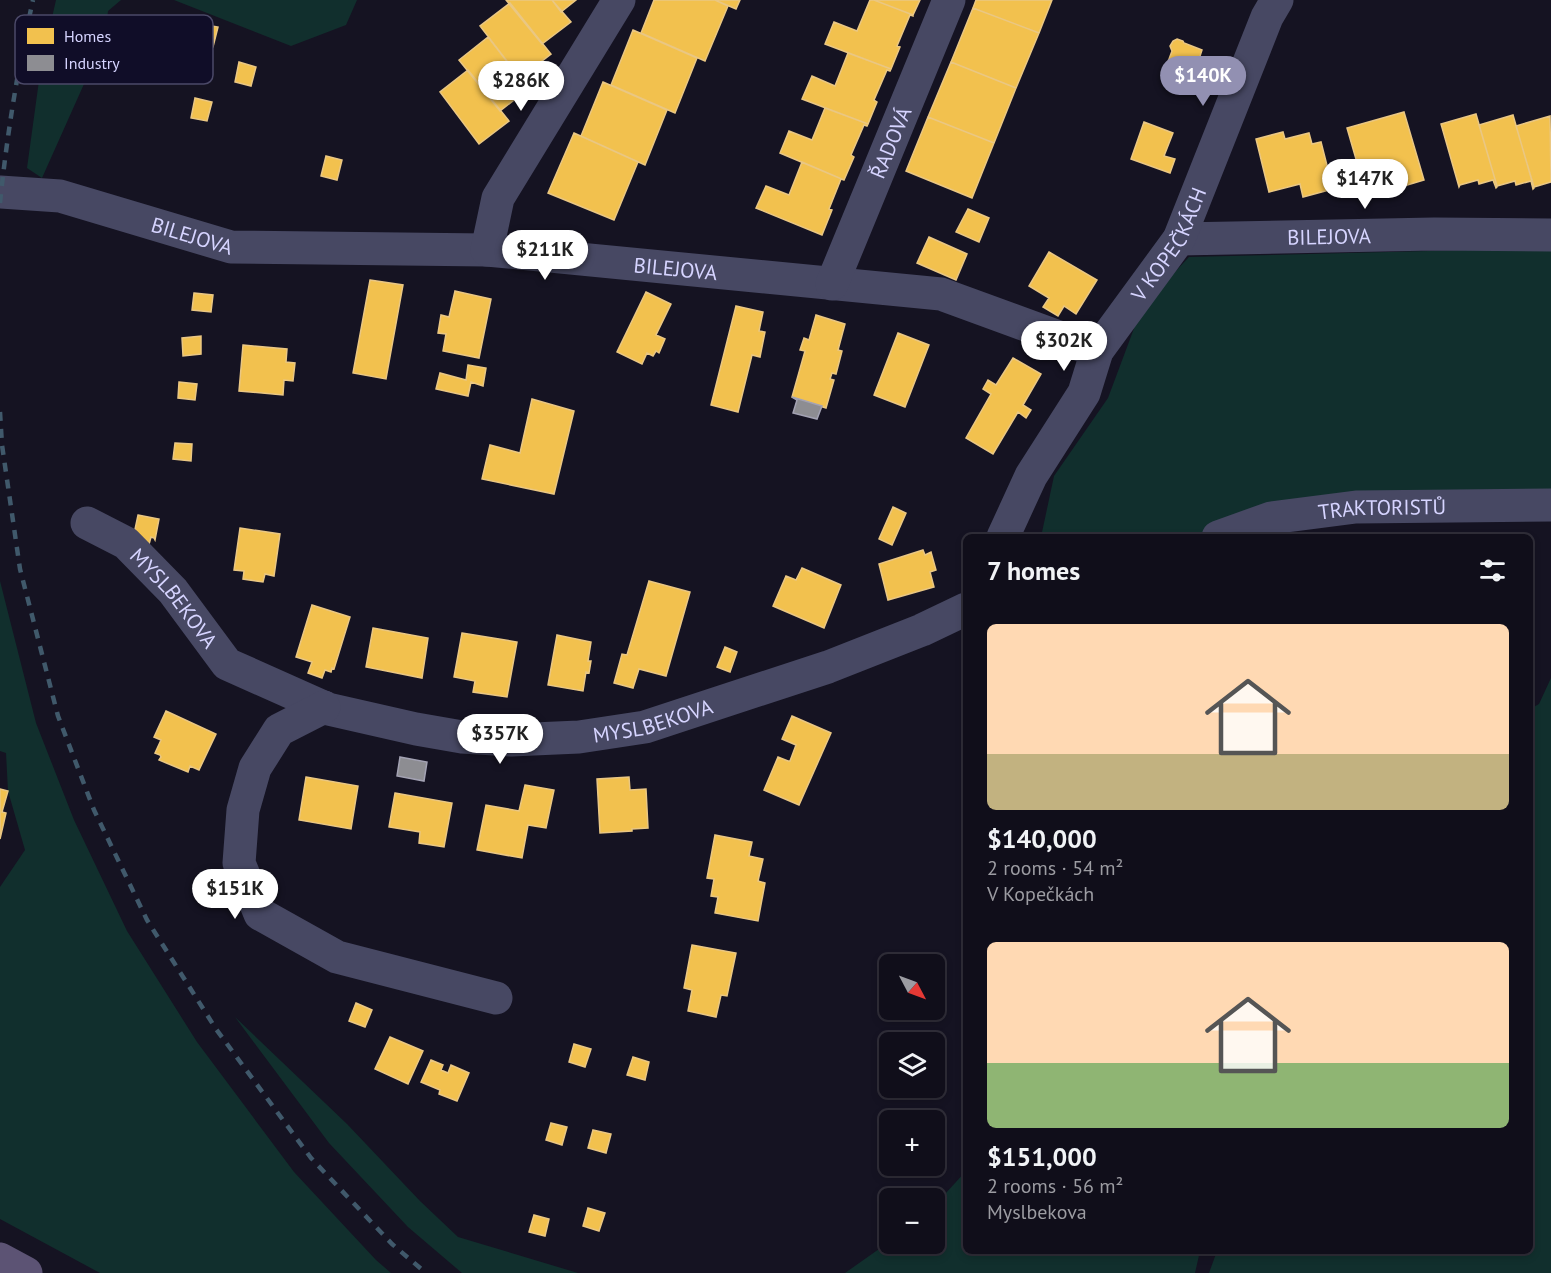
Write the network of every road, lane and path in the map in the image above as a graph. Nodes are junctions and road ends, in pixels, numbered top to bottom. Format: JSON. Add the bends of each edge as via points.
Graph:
{"nodes":[{"id":1,"x":619,"y":0,"type":"edge"},
{"id":2,"x":949,"y":0,"type":"edge"},
{"id":3,"x":1277,"y":0,"type":"edge"},
{"id":4,"x":0,"y":192,"type":"edge"},
{"id":5,"x":1551,"y":235,"type":"edge"},
{"id":6,"x":1179,"y":238,"type":"junction"},
{"id":7,"x":487,"y":250,"type":"junction"},
{"id":8,"x":832,"y":284,"type":"junction"},
{"id":9,"x":1097,"y":351,"type":"junction"},
{"id":10,"x":1551,"y":505,"type":"edge"},
{"id":11,"x":87,"y":523,"type":"dead end"},
{"id":12,"x":1004,"y":534,"type":"edge"},
{"id":13,"x":1226,"y":534,"type":"edge"},
{"id":14,"x":963,"y":610,"type":"edge"},
{"id":15,"x":324,"y":707,"type":"junction"},
{"id":16,"x":496,"y":998,"type":"dead end"},
{"id":17,"x":0,"y":1259,"type":"edge"},
{"id":18,"x":26,"y":1273,"type":"edge"}],
"edges":[{"from":1,"to":7,"type":"street","via":[[498,198]]},
{"from":2,"to":8,"type":"street","name":"ŘADOVÁ"},
{"from":3,"to":6,"type":"street","name":"V KOPEČKÁCH"},
{"from":4,"to":7,"type":"street","name":"BILEJOVA","via":[[60,196],[231,247]]},
{"from":5,"to":6,"type":"street","name":"BILEJOVA"},
{"from":6,"to":9,"type":"street","name":"V KOPEČKÁCH"},
{"from":7,"to":8,"type":"street","name":"BILEJOVA"},
{"from":8,"to":9,"type":"street","name":"BILEJOVA","via":[[941,294]]},
{"from":9,"to":12,"type":"street","name":"V KOPEČKÁCH","via":[[1084,393],[1031,476]]},
{"from":10,"to":13,"type":"street","name":"TRAKTORISTŮ","via":[[1356,507],[1271,518]]},
{"from":11,"to":15,"type":"street","name":"MYSLBEKOVA","via":[[126,543],[150,567],[173,591],[227,664]]},
{"from":14,"to":15,"type":"street","name":"MYSLBEKOVA","via":[[828,667],[645,727],[590,736],[511,740],[462,736]]},
{"from":15,"to":16,"type":"street","via":[[279,730],[255,768],[243,810],[239,863],[260,914],[336,957]]},
{"from":17,"to":18,"type":"main road"}]}
